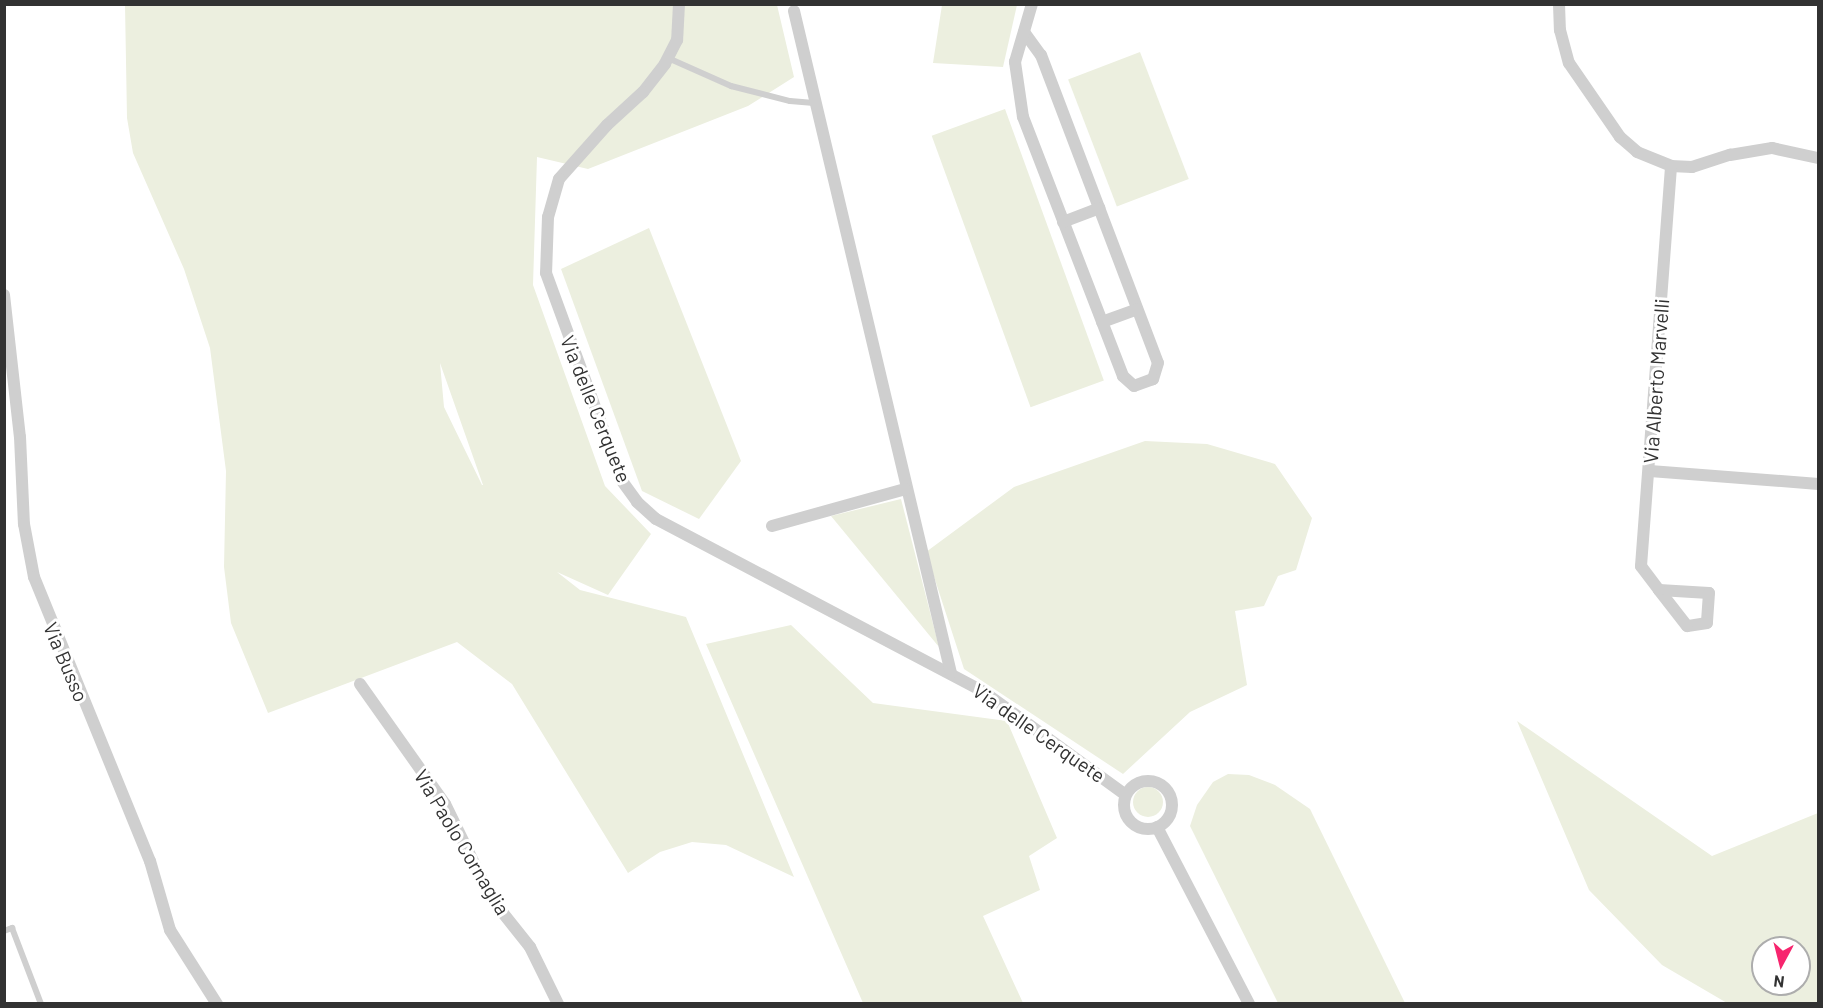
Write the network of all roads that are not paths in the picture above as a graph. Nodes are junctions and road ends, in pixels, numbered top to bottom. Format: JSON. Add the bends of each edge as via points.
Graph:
{"nodes":[{"id":1,"x":679,"y":4,"type":"edge"},
{"id":2,"x":1032,"y":4,"type":"edge"},
{"id":3,"x":1559,"y":4,"type":"edge"},
{"id":4,"x":794,"y":11,"type":"dead end"},
{"id":5,"x":1024,"y":32,"type":"junction"},
{"id":6,"x":668,"y":58,"type":"junction"},
{"id":7,"x":814,"y":103,"type":"junction"},
{"id":8,"x":1818,"y":158,"type":"edge"},
{"id":9,"x":1671,"y":166,"type":"junction"},
{"id":10,"x":1099,"y":208,"type":"junction"},
{"id":11,"x":1063,"y":222,"type":"junction"},
{"id":12,"x":4,"y":295,"type":"edge"},
{"id":13,"x":1137,"y":309,"type":"junction"},
{"id":14,"x":1102,"y":322,"type":"junction"},
{"id":15,"x":1650,"y":471,"type":"junction"},
{"id":16,"x":1818,"y":484,"type":"edge"},
{"id":17,"x":905,"y":489,"type":"junction"},
{"id":18,"x":772,"y":526,"type":"dead end"},
{"id":19,"x":1659,"y":590,"type":"dead end"},
{"id":20,"x":951,"y":673,"type":"junction"},
{"id":21,"x":360,"y":684,"type":"dead end"},
{"id":22,"x":1126,"y":795,"type":"junction"},
{"id":23,"x":1157,"y":827,"type":"junction"},
{"id":24,"x":4,"y":931,"type":"edge"},
{"id":25,"x":41,"y":1004,"type":"edge"},
{"id":26,"x":217,"y":1004,"type":"edge"},
{"id":27,"x":558,"y":1004,"type":"edge"},
{"id":28,"x":1250,"y":1004,"type":"edge"}],
"edges":[{"from":1,"to":6,"type":"street","name":"Via delle Cerquete","via":[[677,40]]},
{"from":2,"to":5,"type":"street"},
{"from":3,"to":9,"type":"street","via":[[1563,46],[1591,98],[1620,137],[1637,152]]},
{"from":4,"to":7,"type":"street","name":"Via delle Cerquete"},
{"from":5,"to":10,"type":"street","via":[[1041,55]]},
{"from":5,"to":11,"type":"street","via":[[1015,62],[1016,91]]},
{"from":6,"to":7,"type":"lane","via":[[731,86]]},
{"from":6,"to":20,"type":"street","name":"Via delle Cerquete","via":[[644,92],[607,125],[559,179],[548,217],[546,273],[622,481],[656,519]]},
{"from":7,"to":17,"type":"street","name":"Via delle Cerquete"},
{"from":8,"to":9,"type":"street","via":[[1772,148],[1730,154],[1692,167]]},
{"from":9,"to":15,"type":"street","name":"Via Alberto Marvelli"},
{"from":10,"to":11,"type":"street"},
{"from":10,"to":13,"type":"street"},
{"from":11,"to":14,"type":"street"},
{"from":12,"to":26,"type":"street","name":"Via Busso","via":[[19,424],[24,524],[33,577],[150,861],[170,930]]},
{"from":13,"to":14,"type":"street"},
{"from":13,"to":14,"type":"street","via":[[1158,363],[1153,379],[1134,386],[1123,376]]},
{"from":15,"to":16,"type":"street"},
{"from":15,"to":19,"type":"street","name":"Via Alberto Marvelli","via":[[1641,566]]},
{"from":17,"to":18,"type":"street"},
{"from":17,"to":20,"type":"street","name":"Via delle Cerquete"},
{"from":20,"to":22,"type":"street","name":"Via delle Cerquete","via":[[984,692]]},
{"from":21,"to":27,"type":"street","name":"Via Paolo Cornaglia","via":[[445,804],[491,898],[530,947]]},
{"from":22,"to":23,"type":"street","via":[[1124,804],[1130,821],[1138,827]]},
{"from":22,"to":23,"type":"street","via":[[1139,782],[1149,780],[1166,788],[1171,796],[1170,815]]},
{"from":23,"to":28,"type":"street"},
{"from":24,"to":25,"type":"lane","via":[[12,928]]}]}
